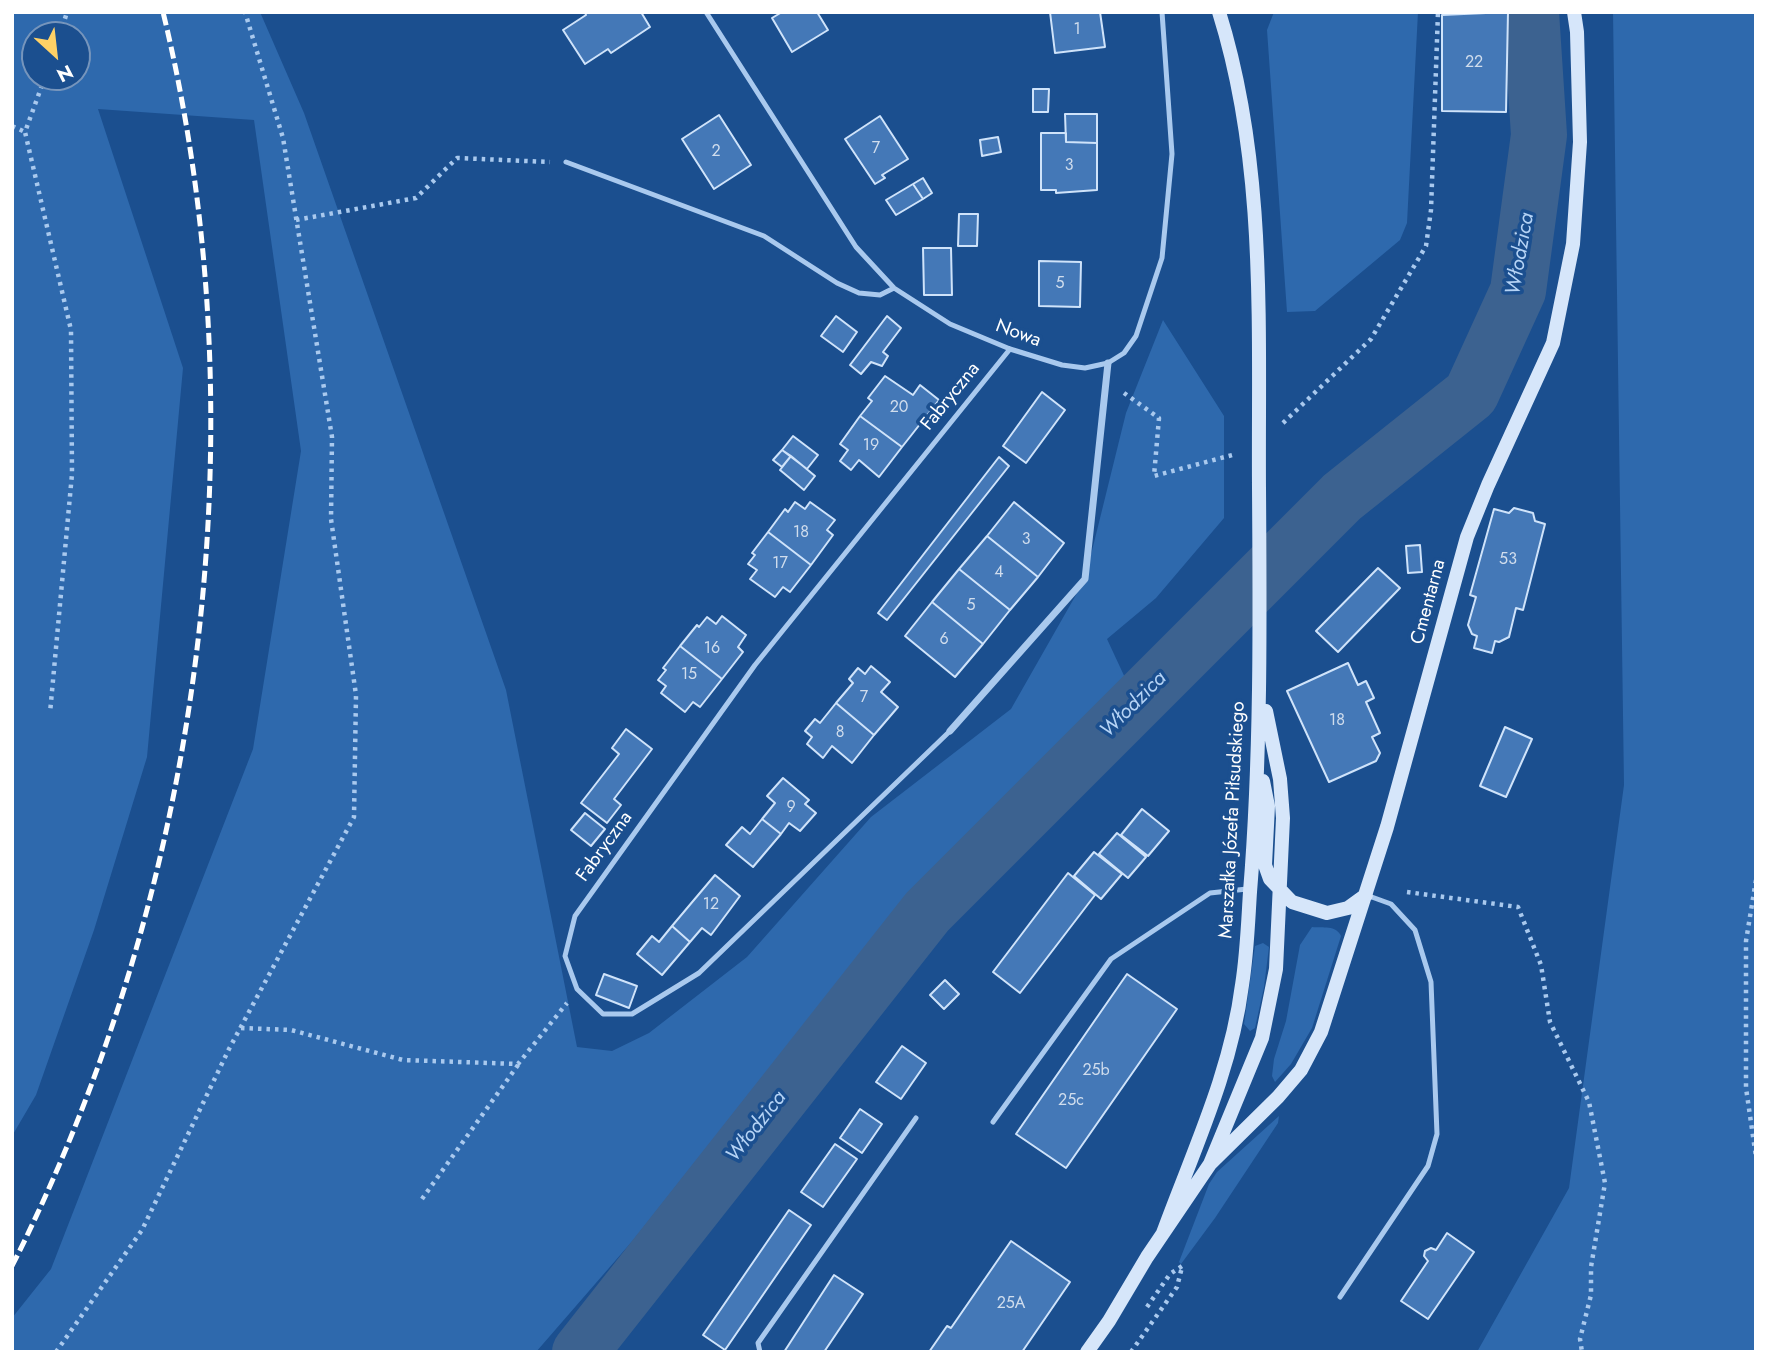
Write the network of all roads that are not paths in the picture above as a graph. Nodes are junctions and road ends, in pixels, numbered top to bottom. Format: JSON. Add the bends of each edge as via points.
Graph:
{"nodes":[{"id":1,"x":706,"y":12,"type":"edge"},
{"id":2,"x":1162,"y":12,"type":"edge"},
{"id":3,"x":1219,"y":12,"type":"edge"},
{"id":4,"x":1574,"y":12,"type":"edge"},
{"id":5,"x":566,"y":162,"type":"road end"},
{"id":6,"x":894,"y":288,"type":"junction"},
{"id":7,"x":1010,"y":349,"type":"junction"},
{"id":8,"x":1108,"y":363,"type":"junction"},
{"id":9,"x":1260,"y":681,"type":"junction"},
{"id":10,"x":950,"y":731,"type":"joint"},
{"id":11,"x":1259,"y":758,"type":"junction"},
{"id":12,"x":1251,"y":889,"type":"junction"},
{"id":13,"x":1280,"y":890,"type":"junction"},
{"id":14,"x":1367,"y":892,"type":"junction"},
{"id":15,"x":916,"y":1118,"type":"dead end"},
{"id":16,"x":993,"y":1122,"type":"dead end"},
{"id":17,"x":1210,"y":1164,"type":"junction"},
{"id":18,"x":1163,"y":1233,"type":"junction"},
{"id":19,"x":1340,"y":1297,"type":"dead end"},
{"id":20,"x":760,"y":1352,"type":"edge"},
{"id":21,"x":1087,"y":1352,"type":"edge"}],
"edges":[{"from":1,"to":6,"type":"lane","name":"Nowa","via":[[856,247]]},
{"from":2,"to":8,"type":"lane","via":[[1172,154],[1162,258],[1136,336],[1124,354]]},
{"from":3,"to":9,"type":"street","via":[[1240,92],[1257,243]]},
{"from":4,"to":14,"type":"street","name":"Cmentarna","via":[[1580,142],[1573,244],[1553,343],[1467,537]]},
{"from":5,"to":6,"type":"lane","via":[[764,236],[859,293],[880,295]]},
{"from":6,"to":7,"type":"lane","name":"Nowa","via":[[950,324]]},
{"from":7,"to":8,"type":"lane","name":"Nowa","via":[[1062,365],[1085,368]]},
{"from":7,"to":10,"type":"lane","name":"Fabryczna","via":[[755,665],[575,916],[565,956],[577,989],[603,1014],[632,1013],[699,974]]},
{"from":8,"to":10,"type":"street","via":[[1085,579]]},
{"from":9,"to":11,"type":"street","name":"Marszałka Józefa Piłsudskiego"},
{"from":9,"to":13,"type":"street","name":"Marszałka Józefa Piłsudskiego","via":[[1280,779]]},
{"from":11,"to":12,"type":"street","name":"Marszałka Józefa Piłsudskiego"},
{"from":11,"to":13,"type":"street","via":[[1268,806],[1265,865]]},
{"from":12,"to":16,"type":"lane","via":[[1210,893],[1111,959]]},
{"from":12,"to":18,"type":"street","name":"Marszałka Józefa Piłsudskiego","via":[[1242,986],[1224,1072]]},
{"from":13,"to":14,"type":"street","via":[[1292,902],[1327,914],[1348,908]]},
{"from":13,"to":17,"type":"street","name":"Marszałka Józefa Piłsudskiego","via":[[1276,969],[1262,1038]]},
{"from":14,"to":17,"type":"street","name":"Cmentarna","via":[[1321,1032],[1301,1070]]},
{"from":14,"to":19,"type":"lane","via":[[1391,904],[1415,930],[1431,982],[1437,1134],[1428,1166]]},
{"from":15,"to":20,"type":"lane","via":[[758,1343]]},
{"from":17,"to":18,"type":"street","name":"Marszałka Józefa Piłsudskiego"},
{"from":18,"to":21,"type":"street","name":"Marszałka Józefa Piłsudskiego"}]}
